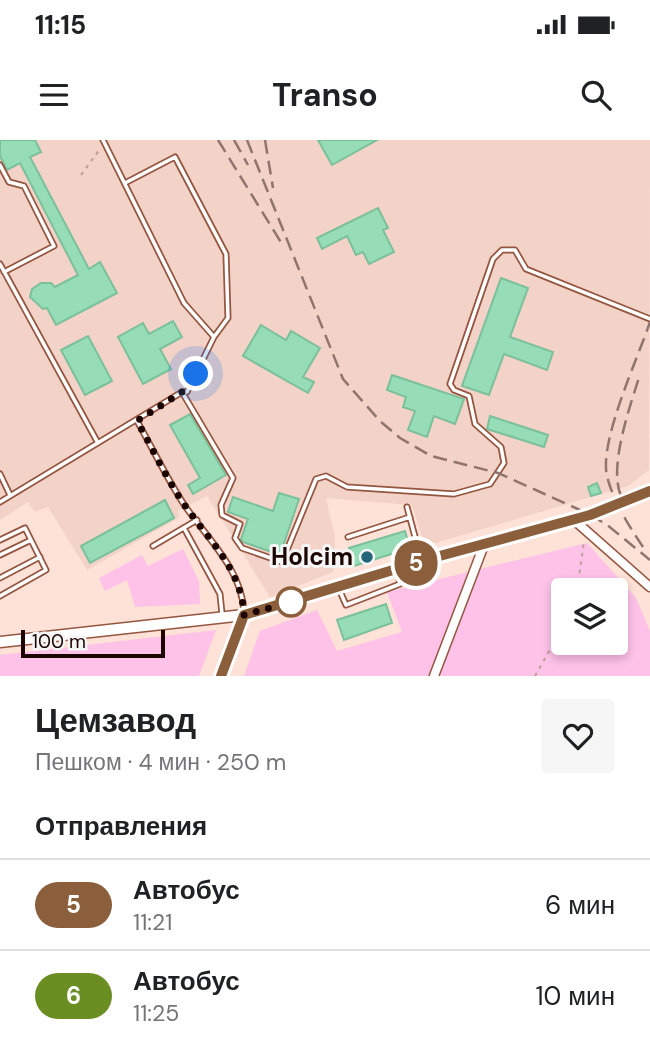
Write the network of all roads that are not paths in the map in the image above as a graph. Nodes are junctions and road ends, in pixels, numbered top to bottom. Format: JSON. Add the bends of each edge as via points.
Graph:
{"nodes":[{"id":1,"x":104,"y":140,"type":"edge"},
{"id":2,"x":0,"y":165,"type":"edge"},
{"id":3,"x":124,"y":183,"type":"junction"},
{"id":4,"x":0,"y":264,"type":"edge"},
{"id":5,"x":4,"y":272,"type":"junction"},
{"id":6,"x":650,"y":319,"type":"edge"},
{"id":7,"x":214,"y":337,"type":"junction"},
{"id":8,"x":182,"y":392,"type":"junction"},
{"id":9,"x":137,"y":421,"type":"junction"},
{"id":10,"x":99,"y":443,"type":"junction"},
{"id":11,"x":0,"y":474,"type":"edge"},
{"id":12,"x":650,"y":491,"type":"edge"},
{"id":13,"x":10,"y":495,"type":"junction"},
{"id":14,"x":0,"y":502,"type":"edge"},
{"id":15,"x":407,"y":507,"type":"dead end"},
{"id":16,"x":410,"y":517,"type":"junction"},
{"id":17,"x":197,"y":520,"type":"junction"},
{"id":18,"x":574,"y":520,"type":"junction"},
{"id":19,"x":184,"y":528,"type":"junction"},
{"id":20,"x":348,"y":537,"type":"dead end"},
{"id":21,"x":0,"y":540,"type":"edge"},
{"id":22,"x":31,"y":540,"type":"junction"},
{"id":23,"x":484,"y":545,"type":"junction"},
{"id":24,"x":153,"y":546,"type":"dead end"},
{"id":25,"x":0,"y":555,"type":"edge"},
{"id":26,"x":40,"y":557,"type":"junction"},
{"id":27,"x":422,"y":561,"type":"junction"},
{"id":28,"x":397,"y":569,"type":"junction"},
{"id":29,"x":0,"y":578,"type":"edge"},
{"id":30,"x":339,"y":587,"type":"junction"},
{"id":31,"x":650,"y":587,"type":"edge"},
{"id":32,"x":0,"y":596,"type":"edge"},
{"id":33,"x":244,"y":615,"type":"junction"},
{"id":34,"x":222,"y":618,"type":"junction"},
{"id":35,"x":0,"y":642,"type":"edge"},
{"id":36,"x":221,"y":676,"type":"edge"},
{"id":37,"x":434,"y":676,"type":"edge"}],
"edges":[{"from":1,"to":3,"type":"lane"},
{"from":2,"to":5,"type":"lane","via":[[9,182],[24,186],[54,246]]},
{"from":3,"to":7,"type":"lane","via":[[184,303]]},
{"from":3,"to":7,"type":"lane","via":[[175,157],[226,254],[228,318]]},
{"from":4,"to":5,"type":"lane"},
{"from":5,"to":10,"type":"lane"},
{"from":6,"to":8,"type":"lane","via":[[526,269],[515,250],[502,250],[493,259],[450,384],[469,396],[475,424],[501,447],[504,463],[490,484],[454,494],[347,487],[326,476],[316,479],[282,562],[242,548],[235,538],[240,524],[222,515],[221,505],[233,478]]},
{"from":7,"to":8,"type":"lane","via":[[187,392]]},
{"from":8,"to":9,"type":"lane"},
{"from":9,"to":10,"type":"lane"},
{"from":9,"to":17,"type":"lane"},
{"from":10,"to":13,"type":"lane"},
{"from":11,"to":13,"type":"lane"},
{"from":12,"to":18,"type":"street"},
{"from":13,"to":14,"type":"lane"},
{"from":15,"to":16,"type":"lane"},
{"from":16,"to":20,"type":"lane"},
{"from":16,"to":27,"type":"lane"},
{"from":17,"to":19,"type":"lane"},
{"from":17,"to":33,"type":"lane","via":[[240,586]]},
{"from":18,"to":23,"type":"street"},
{"from":18,"to":31,"type":"street"},
{"from":19,"to":24,"type":"lane"},
{"from":19,"to":34,"type":"lane","via":[[220,594]]},
{"from":21,"to":22,"type":"lane","via":[[25,528]]},
{"from":22,"to":25,"type":"lane"},
{"from":22,"to":26,"type":"lane"},
{"from":23,"to":27,"type":"street"},
{"from":23,"to":37,"type":"street"},
{"from":26,"to":29,"type":"lane"},
{"from":26,"to":32,"type":"lane","via":[[47,570]]},
{"from":27,"to":28,"type":"street"},
{"from":28,"to":30,"type":"street"},
{"from":28,"to":30,"type":"lane","via":[[400,584],[346,605]]},
{"from":30,"to":33,"type":"street"},
{"from":33,"to":34,"type":"street"},
{"from":33,"to":36,"type":"street"},
{"from":34,"to":35,"type":"street"}]}
